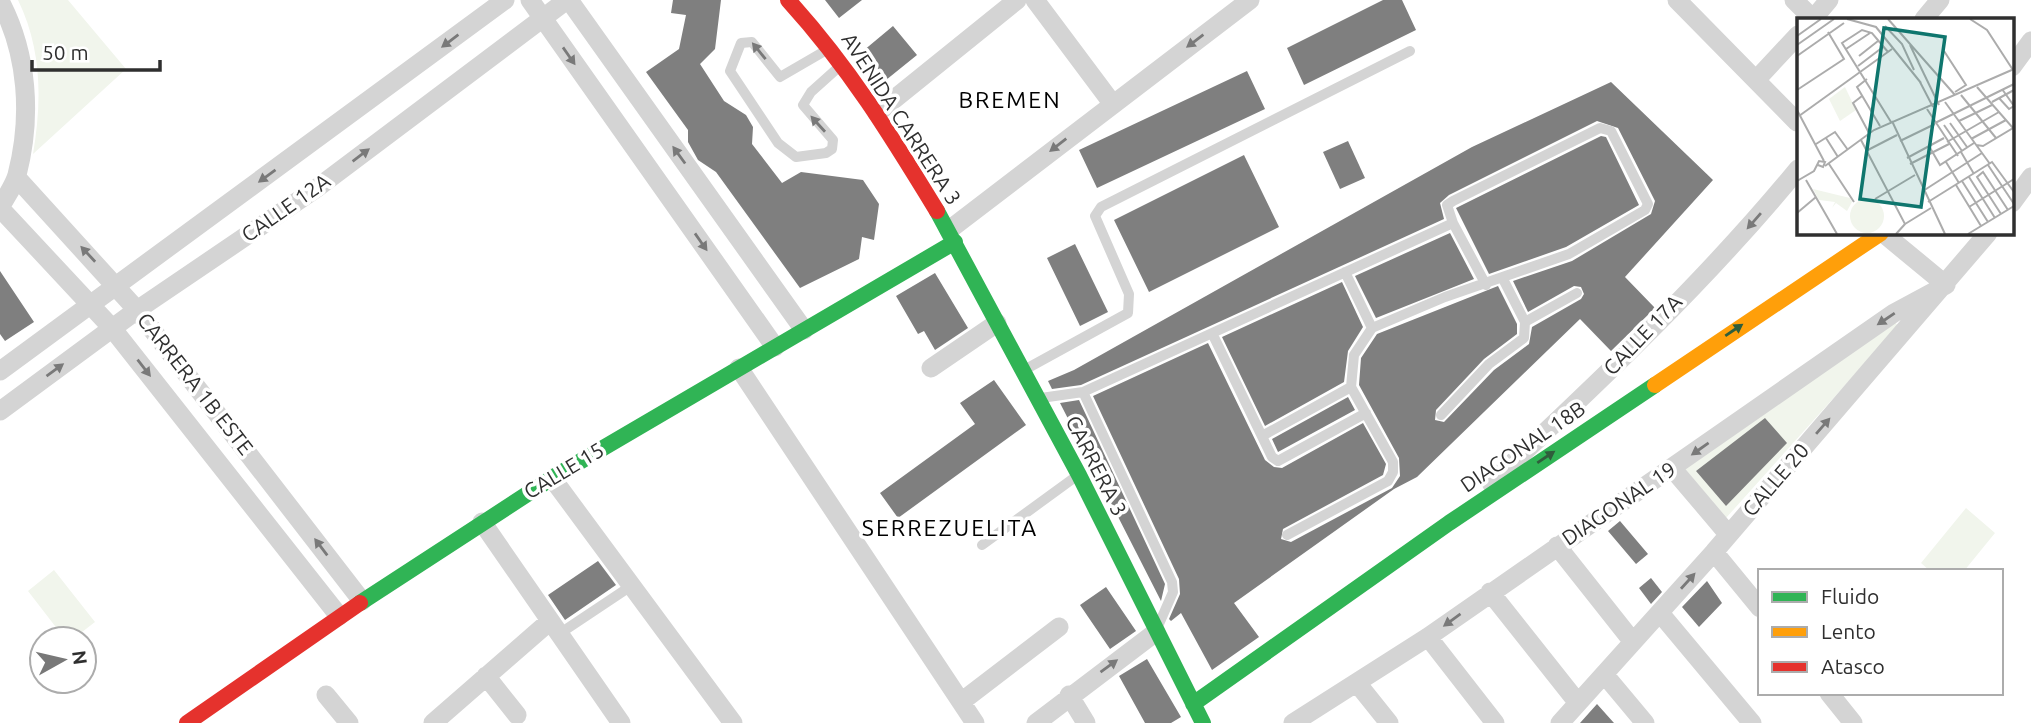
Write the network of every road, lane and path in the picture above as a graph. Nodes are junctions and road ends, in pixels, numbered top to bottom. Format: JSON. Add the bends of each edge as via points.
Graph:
{"nodes":[{"id":1,"x":505,"y":0,"type":"edge"},
{"id":2,"x":530,"y":0,"type":"edge"},
{"id":3,"x":568,"y":0,"type":"edge"},
{"id":4,"x":788,"y":0,"type":"edge"},
{"id":5,"x":1017,"y":0,"type":"edge"},
{"id":6,"x":1035,"y":0,"type":"edge"},
{"id":7,"x":1250,"y":0,"type":"edge"},
{"id":8,"x":1677,"y":0,"type":"edge"},
{"id":9,"x":1794,"y":0,"type":"edge"},
{"id":10,"x":1829,"y":0,"type":"edge"},
{"id":11,"x":1940,"y":0,"type":"edge"},
{"id":12,"x":0,"y":1,"type":"edge"},
{"id":13,"x":542,"y":18,"type":"junction"},
{"id":14,"x":1812,"y":18,"type":"edge"},
{"id":15,"x":1814,"y":18,"type":"edge"},
{"id":16,"x":1925,"y":18,"type":"edge"},
{"id":17,"x":1797,"y":36,"type":"edge"},
{"id":18,"x":2031,"y":41,"type":"edge"},
{"id":19,"x":831,"y":47,"type":"junction"},
{"id":20,"x":1410,"y":51,"type":"dead end"},
{"id":21,"x":2014,"y":63,"type":"edge"},
{"id":22,"x":843,"y":64,"type":"junction"},
{"id":23,"x":1756,"y":80,"type":"junction"},
{"id":24,"x":1112,"y":103,"type":"junction"},
{"id":25,"x":877,"y":113,"type":"junction"},
{"id":26,"x":1797,"y":122,"type":"edge"},
{"id":27,"x":1797,"y":170,"type":"edge"},
{"id":28,"x":2031,"y":177,"type":"edge"},
{"id":29,"x":17,"y":178,"type":"junction"},
{"id":30,"x":2014,"y":200,"type":"edge"},
{"id":31,"x":0,"y":208,"type":"edge"},
{"id":32,"x":1453,"y":223,"type":"junction"},
{"id":33,"x":1881,"y":234,"type":"edge"},
{"id":34,"x":1883,"y":234,"type":"edge"},
{"id":35,"x":1987,"y":234,"type":"edge"},
{"id":36,"x":952,"y":236,"type":"junction"},
{"id":37,"x":1345,"y":272,"type":"junction"},
{"id":38,"x":1503,"y":279,"type":"junction"},
{"id":39,"x":1486,"y":285,"type":"junction"},
{"id":40,"x":1946,"y":285,"type":"junction"},
{"id":41,"x":117,"y":286,"type":"junction"},
{"id":42,"x":1577,"y":293,"type":"dead end"},
{"id":43,"x":91,"y":304,"type":"junction"},
{"id":44,"x":137,"y":310,"type":"junction"},
{"id":45,"x":1525,"y":322,"type":"junction"},
{"id":46,"x":997,"y":323,"type":"junction"},
{"id":47,"x":113,"y":328,"type":"junction"},
{"id":48,"x":1373,"y":328,"type":"junction"},
{"id":49,"x":804,"y":330,"type":"junction"},
{"id":50,"x":1212,"y":333,"type":"junction"},
{"id":51,"x":775,"y":347,"type":"junction"},
{"id":52,"x":739,"y":368,"type":"junction"},
{"id":53,"x":931,"y":368,"type":"dead end"},
{"id":54,"x":0,"y":371,"type":"edge"},
{"id":55,"x":1021,"y":371,"type":"junction"},
{"id":56,"x":1351,"y":387,"type":"junction"},
{"id":57,"x":1083,"y":392,"type":"junction"},
{"id":58,"x":1037,"y":398,"type":"junction"},
{"id":59,"x":0,"y":411,"type":"edge"},
{"id":60,"x":1366,"y":413,"type":"junction"},
{"id":61,"x":1441,"y":415,"type":"dead end"},
{"id":62,"x":1262,"y":436,"type":"junction"},
{"id":63,"x":1672,"y":468,"type":"junction"},
{"id":64,"x":1079,"y":475,"type":"junction"},
{"id":65,"x":552,"y":478,"type":"junction"},
{"id":66,"x":482,"y":522,"type":"junction"},
{"id":67,"x":1449,"y":523,"type":"junction"},
{"id":68,"x":1728,"y":534,"type":"junction"},
{"id":69,"x":1287,"y":535,"type":"dead end"},
{"id":70,"x":982,"y":545,"type":"dead end"},
{"id":71,"x":1557,"y":546,"type":"junction"},
{"id":72,"x":1714,"y":552,"type":"junction"},
{"id":73,"x":631,"y":586,"type":"junction"},
{"id":74,"x":1490,"y":592,"type":"junction"},
{"id":75,"x":362,"y":601,"type":"junction"},
{"id":76,"x":1758,"y":606,"type":"edge"},
{"id":77,"x":1660,"y":612,"type":"junction"},
{"id":78,"x":339,"y":616,"type":"junction"},
{"id":79,"x":554,"y":627,"type":"junction"},
{"id":80,"x":1059,"y":627,"type":"dead end"},
{"id":81,"x":1156,"y":632,"type":"junction"},
{"id":82,"x":1428,"y":637,"type":"junction"},
{"id":83,"x":1633,"y":642,"type":"junction"},
{"id":84,"x":1604,"y":674,"type":"junction"},
{"id":85,"x":486,"y":676,"type":"junction"},
{"id":86,"x":1357,"y":683,"type":"junction"},
{"id":87,"x":326,"y":695,"type":"dead end"},
{"id":88,"x":1069,"y":695,"type":"junction"},
{"id":89,"x":1831,"y":695,"type":"edge"},
{"id":90,"x":961,"y":702,"type":"junction"},
{"id":91,"x":1578,"y":703,"type":"junction"},
{"id":92,"x":1193,"y":704,"type":"junction"},
{"id":93,"x":517,"y":715,"type":"dead end"},
{"id":94,"x":341,"y":721,"type":"edge"},
{"id":95,"x":729,"y":721,"type":"edge"},
{"id":96,"x":192,"y":722,"type":"edge"},
{"id":97,"x":433,"y":723,"type":"edge"},
{"id":98,"x":621,"y":723,"type":"edge"},
{"id":99,"x":975,"y":723,"type":"edge"},
{"id":100,"x":1036,"y":723,"type":"edge"},
{"id":101,"x":1086,"y":723,"type":"edge"},
{"id":102,"x":1203,"y":723,"type":"edge"},
{"id":103,"x":1293,"y":723,"type":"edge"},
{"id":104,"x":1390,"y":723,"type":"edge"},
{"id":105,"x":1495,"y":723,"type":"edge"},
{"id":106,"x":1560,"y":723,"type":"edge"},
{"id":107,"x":1645,"y":723,"type":"edge"},
{"id":108,"x":1752,"y":723,"type":"edge"},
{"id":109,"x":1853,"y":723,"type":"edge"}],
"edges":[{"from":1,"to":41,"type":"street","name":"CALLE 12A","one_way":true},
{"from":2,"to":13,"type":"street"},
{"from":3,"to":13,"type":"street","name":"CALLE 12A"},
{"from":49,"to":3,"type":"street","one_way":true},
{"from":4,"to":19,"type":"street","name":"AVENIDA CARRERA 3"},
{"from":5,"to":25,"type":"street"},
{"from":6,"to":24,"type":"street"},
{"from":7,"to":24,"type":"street","name":"CALLE 15","one_way":true},
{"from":8,"to":23,"type":"street"},
{"from":9,"to":14,"type":"street"},
{"from":10,"to":15,"type":"street"},
{"from":11,"to":16,"type":"street"},
{"from":12,"to":29,"type":"street","via":[[18,46],[26,90]]},
{"from":44,"to":13,"type":"street","name":"CALLE 12A","one_way":true,"via":[[317,188]]},
{"from":13,"to":51,"type":"street","one_way":true,"via":[[656,190]]},
{"from":17,"to":23,"type":"street"},
{"from":18,"to":21,"type":"street"},
{"from":19,"to":22,"type":"street","name":"AVENIDA CARRERA 3"},
{"from":19,"to":22,"type":"lane","one_way":true,"via":[[784,76],[776,74],[752,42],[741,43],[732,61],[735,82],[786,152],[796,157],[832,149],[833,140],[803,105]]},
{"from":20,"to":55,"type":"lane","via":[[1101,207],[1095,216],[1129,294],[1128,313]]},
{"from":22,"to":25,"type":"street","name":"AVENIDA CARRERA 3"},
{"from":23,"to":26,"type":"street"},
{"from":24,"to":36,"type":"street","name":"CALLE 15","one_way":true},
{"from":25,"to":36,"type":"street","name":"AVENIDA CARRERA 3"},
{"from":27,"to":67,"type":"street","name":"CALLE 17A","one_way":true,"via":[[1620,360]]},
{"from":28,"to":30,"type":"street"},
{"from":29,"to":31,"type":"street"},
{"from":41,"to":29,"type":"street","name":"CARRERA 1B ESTE","one_way":true},
{"from":31,"to":43,"type":"street","name":"CARRERA 1B ESTE"},
{"from":32,"to":37,"type":"lane"},
{"from":32,"to":38,"type":"lane","via":[[1447,211],[1453,201],[1600,128],[1611,131],[1645,196],[1645,210],[1569,254]]},
{"from":32,"to":39,"type":"lane"},
{"from":67,"to":33,"type":"street","name":"DIAGONAL 18B","one_way":true},
{"from":34,"to":40,"type":"street"},
{"from":35,"to":40,"type":"street","name":"CALLE 20"},
{"from":36,"to":46,"type":"street","name":"CARRERA 3"},
{"from":36,"to":49,"type":"street","name":"CALLE 15"},
{"from":37,"to":48,"type":"lane"},
{"from":37,"to":50,"type":"lane"},
{"from":38,"to":39,"type":"lane"},
{"from":38,"to":45,"type":"lane"},
{"from":39,"to":48,"type":"lane"},
{"from":40,"to":63,"type":"street","name":"DIAGONAL 19","one_way":true,"via":[[1894,313]]},
{"from":68,"to":40,"type":"street","name":"CALLE 20","one_way":true},
{"from":41,"to":43,"type":"street","name":"CALLE 12A"},
{"from":41,"to":44,"type":"street","name":"CARRERA 1B ESTE"},
{"from":42,"to":45,"type":"lane"},
{"from":43,"to":47,"type":"street","name":"CARRERA 1B ESTE"},
{"from":43,"to":54,"type":"street","name":"CALLE 12A"},
{"from":44,"to":47,"type":"street","name":"CALLE 12A"},
{"from":75,"to":44,"type":"street","name":"CARRERA 1B ESTE","one_way":true},
{"from":45,"to":61,"type":"lane","via":[[1524,338],[1489,364]]},
{"from":46,"to":53,"type":"street"},
{"from":46,"to":55,"type":"street","name":"CARRERA 3"},
{"from":59,"to":47,"type":"street","name":"CALLE 12A","one_way":true},
{"from":47,"to":78,"type":"street","name":"CARRERA 1B ESTE","one_way":true},
{"from":48,"to":56,"type":"lane","via":[[1354,355]]},
{"from":49,"to":51,"type":"street","name":"CALLE 15"},
{"from":50,"to":57,"type":"lane"},
{"from":50,"to":62,"type":"lane"},
{"from":51,"to":52,"type":"street","name":"CALLE 15"},
{"from":52,"to":65,"type":"street","name":"CALLE 15","via":[[632,436]]},
{"from":52,"to":90,"type":"street"},
{"from":55,"to":58,"type":"street","name":"CARRERA 3"},
{"from":56,"to":60,"type":"lane"},
{"from":56,"to":62,"type":"lane"},
{"from":57,"to":58,"type":"lane"},
{"from":57,"to":81,"type":"lane","via":[[1172,582],[1173,592]]},
{"from":58,"to":64,"type":"street","name":"CARRERA 3"},
{"from":60,"to":62,"type":"lane","via":[[1284,460],[1272,457]]},
{"from":60,"to":69,"type":"lane","via":[[1393,463],[1388,481]]},
{"from":63,"to":68,"type":"street"},
{"from":63,"to":71,"type":"street","name":"DIAGONAL 19"},
{"from":64,"to":70,"type":"lane"},
{"from":64,"to":81,"type":"street","name":"CARRERA 3"},
{"from":65,"to":66,"type":"street","name":"CALLE 15"},
{"from":65,"to":73,"type":"street"},
{"from":66,"to":75,"type":"street","name":"CALLE 15"},
{"from":66,"to":79,"type":"street"},
{"from":67,"to":92,"type":"street","name":"DIAGONAL 18B"},
{"from":68,"to":72,"type":"street","name":"CALLE 20"},
{"from":71,"to":74,"type":"street","name":"DIAGONAL 19"},
{"from":71,"to":83,"type":"street"},
{"from":72,"to":76,"type":"street"},
{"from":77,"to":72,"type":"street","name":"CALLE 20","one_way":true},
{"from":73,"to":79,"type":"lane"},
{"from":73,"to":95,"type":"street"},
{"from":74,"to":82,"type":"street","name":"DIAGONAL 19","one_way":true},
{"from":74,"to":91,"type":"street"},
{"from":75,"to":78,"type":"street","name":"CALLE 15"},
{"from":77,"to":83,"type":"street","name":"CALLE 20"},
{"from":77,"to":108,"type":"street"},
{"from":78,"to":96,"type":"street","name":"CALLE 15"},
{"from":79,"to":85,"type":"street"},
{"from":79,"to":98,"type":"street"},
{"from":80,"to":90,"type":"street"},
{"from":88,"to":81,"type":"street","one_way":true},
{"from":81,"to":92,"type":"street","name":"CARRERA 3"},
{"from":82,"to":86,"type":"street","name":"DIAGONAL 19"},
{"from":82,"to":105,"type":"street"},
{"from":83,"to":84,"type":"street","name":"CALLE 20"},
{"from":84,"to":91,"type":"street","name":"CALLE 20"},
{"from":84,"to":107,"type":"street"},
{"from":85,"to":93,"type":"street"},
{"from":85,"to":97,"type":"street"},
{"from":86,"to":103,"type":"street","name":"DIAGONAL 19"},
{"from":86,"to":104,"type":"street"},
{"from":87,"to":94,"type":"street"},
{"from":88,"to":100,"type":"street"},
{"from":88,"to":101,"type":"street"},
{"from":89,"to":109,"type":"street"},
{"from":90,"to":99,"type":"street"},
{"from":91,"to":106,"type":"street","name":"CALLE 20"},
{"from":92,"to":102,"type":"street","name":"CARRERA 3"}]}
